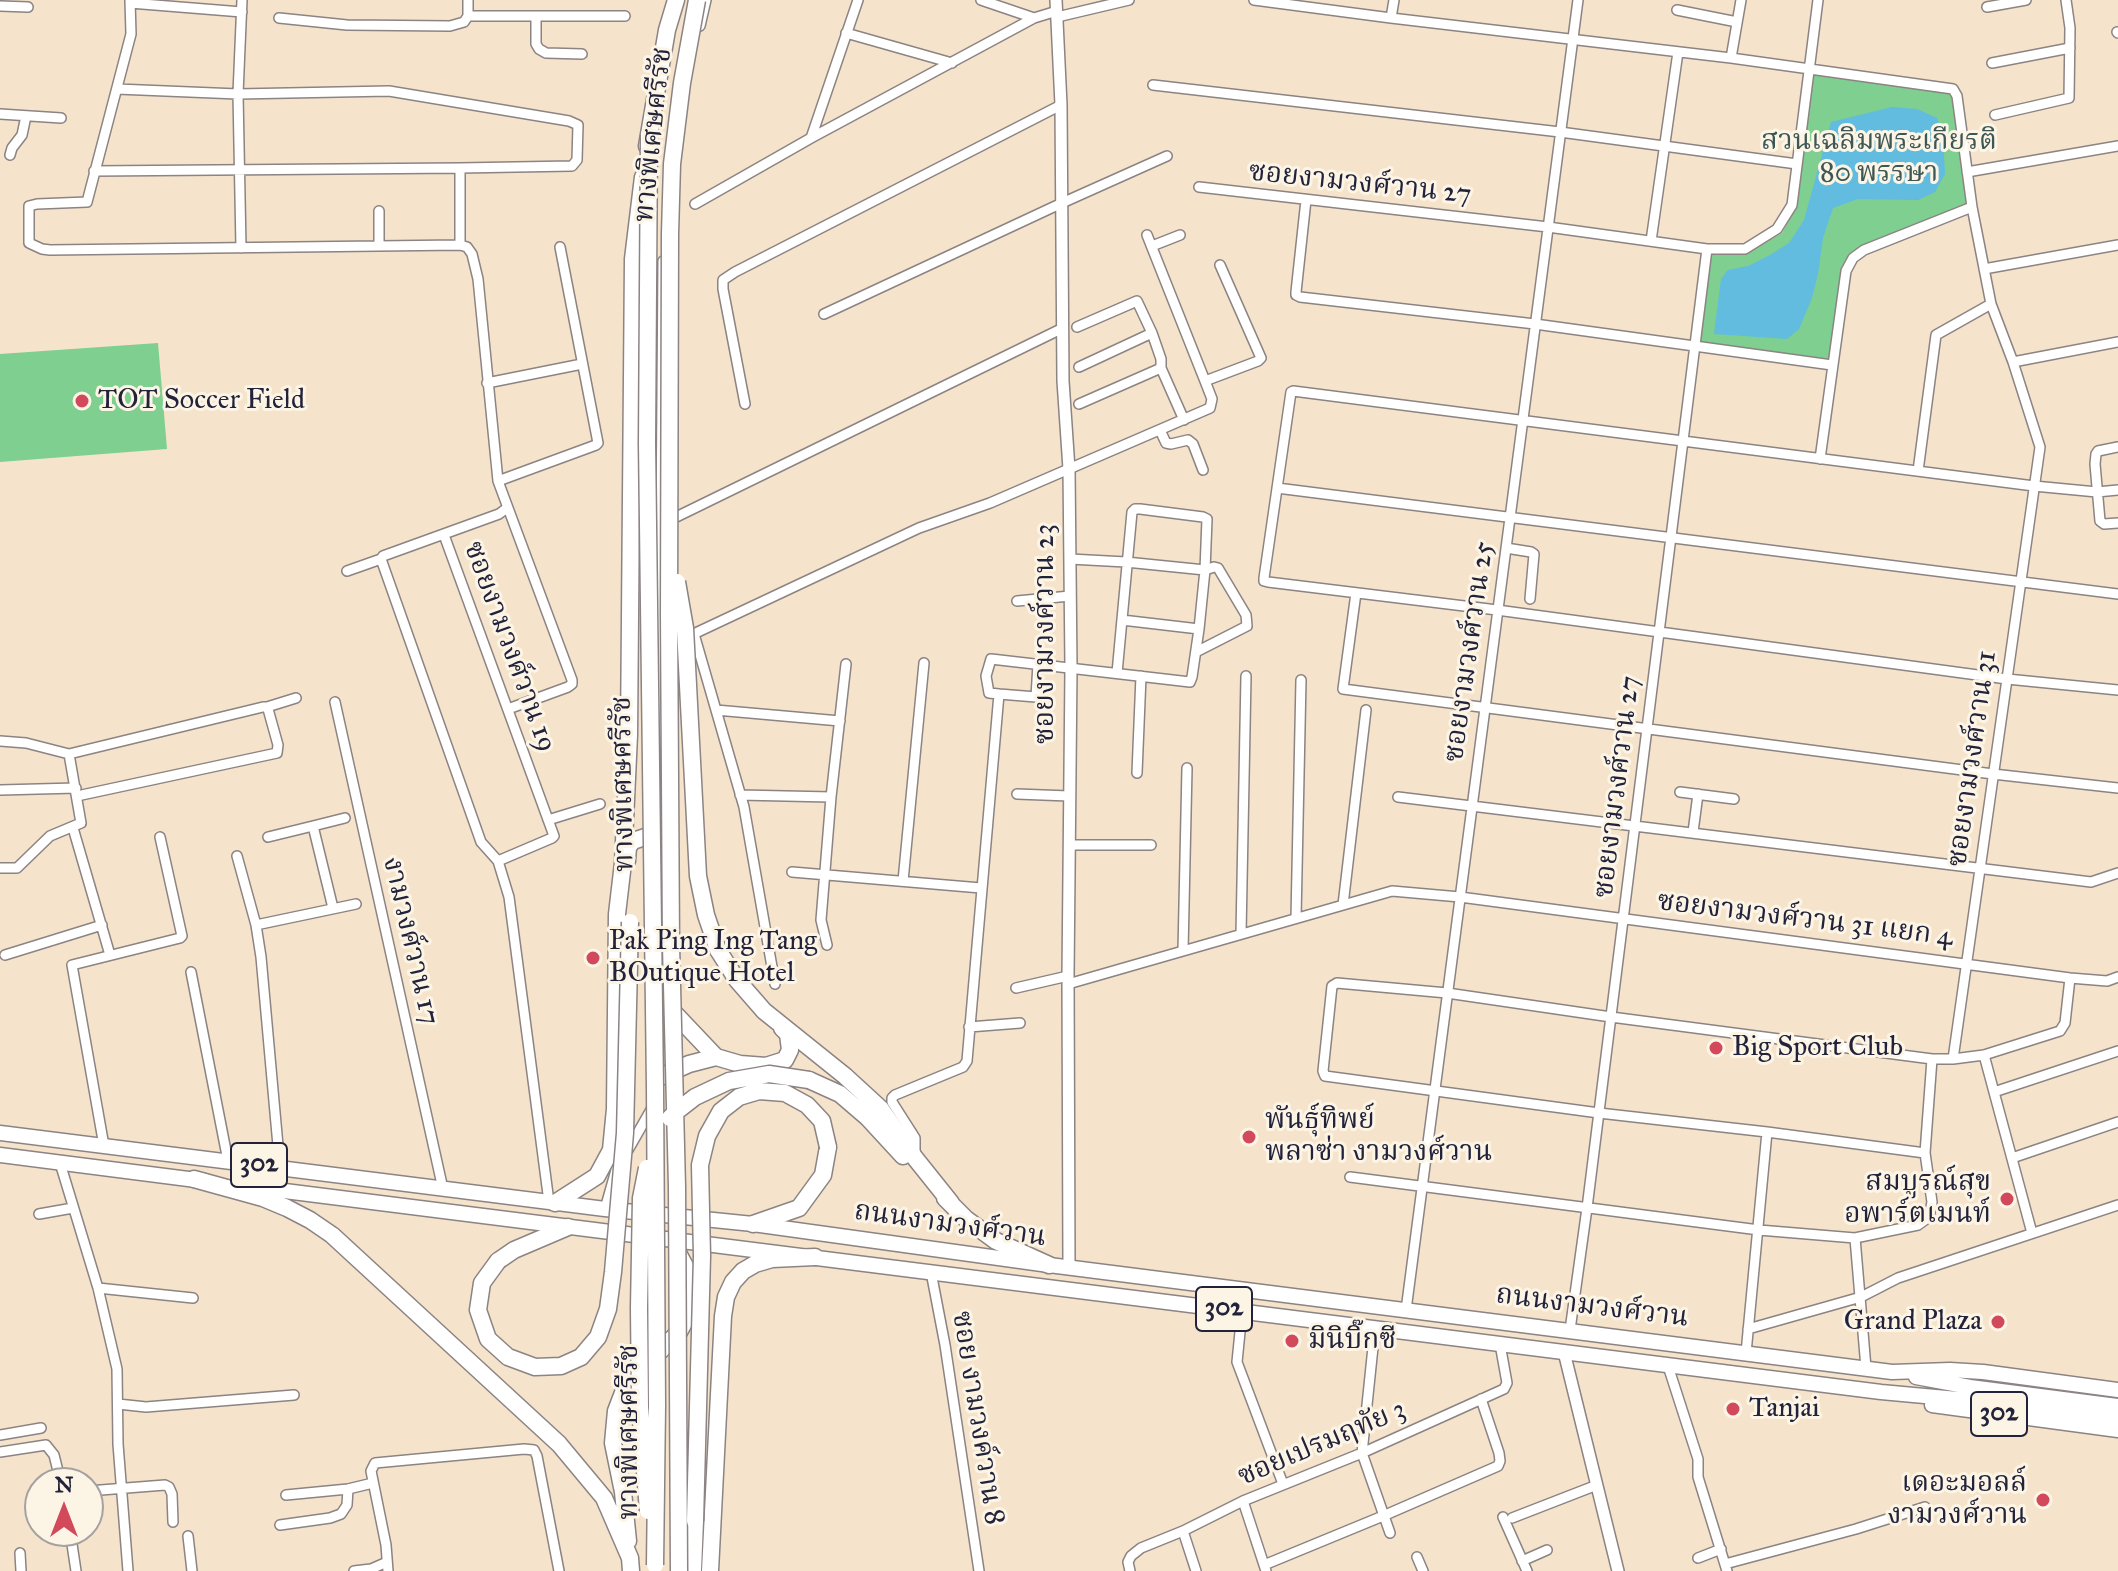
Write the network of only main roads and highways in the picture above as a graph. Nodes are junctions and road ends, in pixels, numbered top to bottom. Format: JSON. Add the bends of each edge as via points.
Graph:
{"nodes":[{"id":1,"x":676,"y":0,"type":"edge"},
{"id":2,"x":697,"y":0,"type":"edge"},
{"id":3,"x":649,"y":135,"type":"junction"},
{"id":4,"x":671,"y":549,"type":"junction"},
{"id":5,"x":624,"y":825,"type":"junction"},
{"id":6,"x":624,"y":866,"type":"junction"},
{"id":7,"x":660,"y":998,"type":"road end"},
{"id":8,"x":764,"y":1011,"type":"junction"},
{"id":9,"x":716,"y":1057,"type":"junction"},
{"id":10,"x":660,"y":1077,"type":"road end"},
{"id":11,"x":0,"y":1133,"type":"edge"},
{"id":12,"x":0,"y":1155,"type":"edge"},
{"id":13,"x":194,"y":1179,"type":"junction"},
{"id":14,"x":552,"y":1202,"type":"junction"},
{"id":15,"x":951,"y":1203,"type":"junction"},
{"id":16,"x":753,"y":1224,"type":"junction"},
{"id":17,"x":568,"y":1227,"type":"junction"},
{"id":18,"x":671,"y":1239,"type":"junction"},
{"id":19,"x":815,"y":1257,"type":"junction"},
{"id":20,"x":1049,"y":1265,"type":"junction"},
{"id":21,"x":1892,"y":1372,"type":"junction"},
{"id":22,"x":2118,"y":1390,"type":"edge"},
{"id":23,"x":1881,"y":1392,"type":"junction"},
{"id":24,"x":1969,"y":1394,"type":"junction"},
{"id":25,"x":2118,"y":1406,"type":"edge"},
{"id":26,"x":2118,"y":1419,"type":"edge"},
{"id":27,"x":2118,"y":1430,"type":"edge"},
{"id":28,"x":630,"y":1565,"type":"edge"},
{"id":29,"x":656,"y":1568,"type":"edge"},
{"id":30,"x":679,"y":1571,"type":"edge"},
{"id":31,"x":693,"y":1571,"type":"edge"},
{"id":32,"x":710,"y":1571,"type":"edge"}],
"edges":[{"from":1,"to":3,"type":"highway","name":"ทางพิเศษศรีรัช"},
{"from":2,"to":4,"type":"highway","name":"ทางพิเศษศรีรัช","bridge":true,"via":[[672,164]]},
{"from":3,"to":5,"type":"highway","bridge":true,"via":[[633,259]]},
{"from":3,"to":29,"type":"highway","name":"ทางพิเศษศรีรัช","bridge":true},
{"from":4,"to":8,"type":"highway","bridge":true,"via":[[685,628],[698,876],[718,950]]},
{"from":4,"to":30,"type":"highway","name":"ทางพิเศษศรีรัช","bridge":true},
{"from":5,"to":6,"type":"highway"},
{"from":5,"to":6,"type":"highway","via":[[630,832],[658,832],[633,841]]},
{"from":6,"to":14,"type":"highway","via":[[617,914],[611,1150],[597,1176]]},
{"from":6,"to":17,"type":"highway","bridge":true,"via":[[630,922],[625,1133],[608,1309],[598,1337],[581,1357],[561,1366],[535,1367],[508,1357],[488,1339],[478,1310],[482,1283],[514,1250]]},
{"from":7,"to":9,"type":"highway"},
{"from":8,"to":9,"type":"highway","via":[[788,1034],[785,1060],[766,1066]]},
{"from":8,"to":15,"type":"highway","via":[[881,1109]]},
{"from":9,"to":10,"type":"highway"},
{"from":11,"to":14,"type":"main road","name":"ถนนงามวงศ์วาน","number":"302"},
{"from":12,"to":13,"type":"main road","name":"ถนนงามวงศ์วาน","number":"302"},
{"from":13,"to":17,"type":"main road","name":"ถนนงามวงศ์วาน","number":"302"},
{"from":13,"to":28,"type":"highway","via":[[263,1198],[332,1235],[559,1444],[604,1498]]},
{"from":14,"to":16,"type":"main road","name":"ถนนงามวงศ์วาน","number":"302"},
{"from":15,"to":20,"type":"highway","via":[[996,1241]]},
{"from":15,"to":29,"type":"highway","bridge":true,"via":[[840,1094],[809,1080],[769,1074],[729,1081],[695,1097],[662,1128],[646,1168],[639,1251],[640,1407]]},
{"from":16,"to":20,"type":"main road","name":"ถนนงามวงศ์วาน","number":"302"},
{"from":16,"to":31,"type":"highway","bridge":true,"via":[[799,1208],[823,1175],[828,1147],[822,1121],[785,1093],[759,1091],[739,1097],[721,1111],[700,1165]]},
{"from":17,"to":18,"type":"main road","name":"ถนนงามวงศ์วาน","number":"302"},
{"from":18,"to":19,"type":"main road","name":"ถนนงามวงศ์วาน","number":"302"},
{"from":18,"to":28,"type":"highway","via":[[685,1266],[687,1317],[679,1332],[626,1385],[616,1411],[613,1443]]},
{"from":19,"to":23,"type":"main road","name":"ถนนงามวงศ์วาน","number":"302"},
{"from":19,"to":32,"type":"highway","via":[[755,1264],[733,1282],[726,1297]]},
{"from":20,"to":21,"type":"main road","name":"ถนนงามวงศ์วาน","number":"302"},
{"from":21,"to":22,"type":"main road","name":"ถนนงามวงศ์วาน","number":"302","via":[[1983,1372]]},
{"from":21,"to":24,"type":"main road","name":"ถนนงามวงศ์วาน","number":"302"},
{"from":23,"to":24,"type":"main road","name":"ถนนงามวงศ์วาน","number":"302"},
{"from":23,"to":27,"type":"main road","name":"ถนนงามวงศ์วาน","number":"302","via":[[1951,1408]]},
{"from":24,"to":25,"type":"main road","name":"ถนนงามวงศ์วาน","number":"302"},
{"from":24,"to":26,"type":"main road","name":"ถนนงามวงศ์วาน","number":"302"}]}
